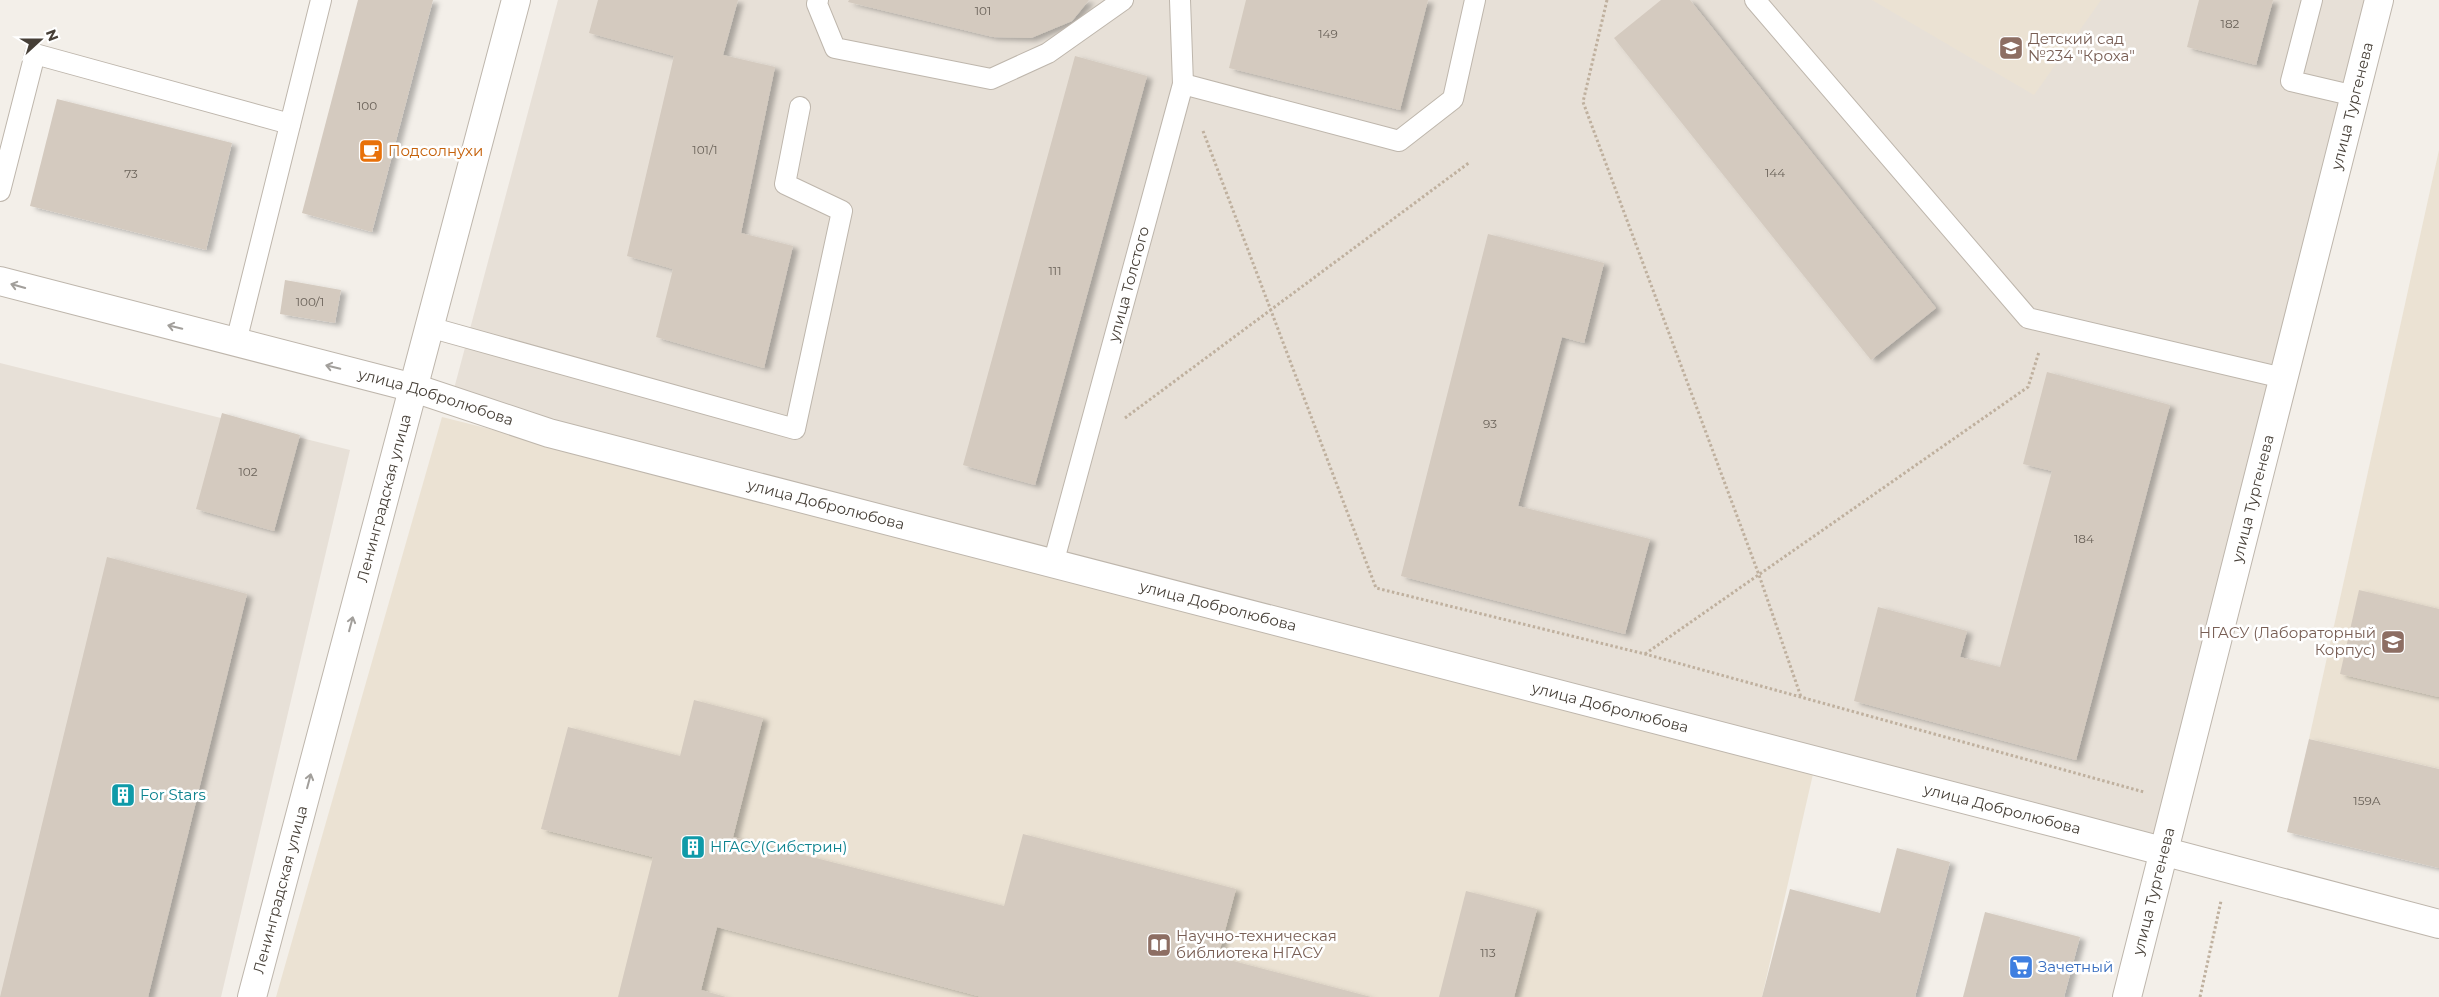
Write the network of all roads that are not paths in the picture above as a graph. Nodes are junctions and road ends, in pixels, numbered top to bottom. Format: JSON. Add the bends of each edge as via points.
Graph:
{"nodes":[{"id":1,"x":321,"y":0,"type":"edge"},
{"id":2,"x":516,"y":0,"type":"edge"},
{"id":3,"x":818,"y":0,"type":"edge"},
{"id":4,"x":1123,"y":0,"type":"edge"},
{"id":5,"x":1180,"y":0,"type":"edge"},
{"id":6,"x":1475,"y":0,"type":"edge"},
{"id":7,"x":1755,"y":0,"type":"edge"},
{"id":8,"x":2312,"y":0,"type":"edge"},
{"id":9,"x":2379,"y":0,"type":"edge"},
{"id":10,"x":1183,"y":84,"type":"junction"},
{"id":11,"x":2355,"y":96,"type":"junction"},
{"id":12,"x":800,"y":107,"type":"dead end"},
{"id":13,"x":290,"y":124,"type":"junction"},
{"id":14,"x":0,"y":191,"type":"edge"},
{"id":15,"x":0,"y":281,"type":"edge"},
{"id":16,"x":429,"y":327,"type":"junction"},
{"id":17,"x":236,"y":342,"type":"junction"},
{"id":18,"x":2283,"y":378,"type":"junction"},
{"id":19,"x":414,"y":388,"type":"junction"},
{"id":20,"x":1053,"y":564,"type":"junction"},
{"id":21,"x":2163,"y":851,"type":"junction"},
{"id":22,"x":2439,"y":924,"type":"edge"},
{"id":23,"x":252,"y":997,"type":"edge"},
{"id":24,"x":2127,"y":997,"type":"edge"}],
"edges":[{"from":1,"to":13,"type":"lane"},
{"from":2,"to":16,"type":"street","name":"Ленинградская улица"},
{"from":3,"to":4,"type":"lane","via":[[835,48],[990,80],[1048,53]]},
{"from":5,"to":10,"type":"lane","name":"улица Толстого"},
{"from":6,"to":10,"type":"lane","via":[[1453,99],[1399,141]]},
{"from":7,"to":18,"type":"lane","via":[[2028,318]]},
{"from":8,"to":11,"type":"lane","via":[[2291,82]]},
{"from":9,"to":11,"type":"street","name":"улица Тургенева"},
{"from":10,"to":20,"type":"lane","name":"улица Толстого"},
{"from":11,"to":18,"type":"street","name":"улица Тургенева"},
{"from":12,"to":16,"type":"lane","via":[[785,184],[842,211],[795,429]]},
{"from":13,"to":14,"type":"lane","via":[[35,54]]},
{"from":13,"to":17,"type":"lane"},
{"from":17,"to":15,"type":"street","name":"улица Добролюбова","one_way":true},
{"from":16,"to":19,"type":"street","name":"Ленинградская улица"},
{"from":19,"to":17,"type":"street","name":"улица Добролюбова","one_way":true},
{"from":18,"to":21,"type":"street","name":"улица Тургенева"},
{"from":19,"to":20,"type":"street","name":"улица Добролюбова","via":[[549,433]]},
{"from":23,"to":19,"type":"street","name":"Ленинградская улица","one_way":true},
{"from":20,"to":21,"type":"street","name":"улица Добролюбова"},
{"from":21,"to":22,"type":"street","name":"улица Добролюбова"},
{"from":21,"to":24,"type":"street","name":"улица Тургенева"}]}
